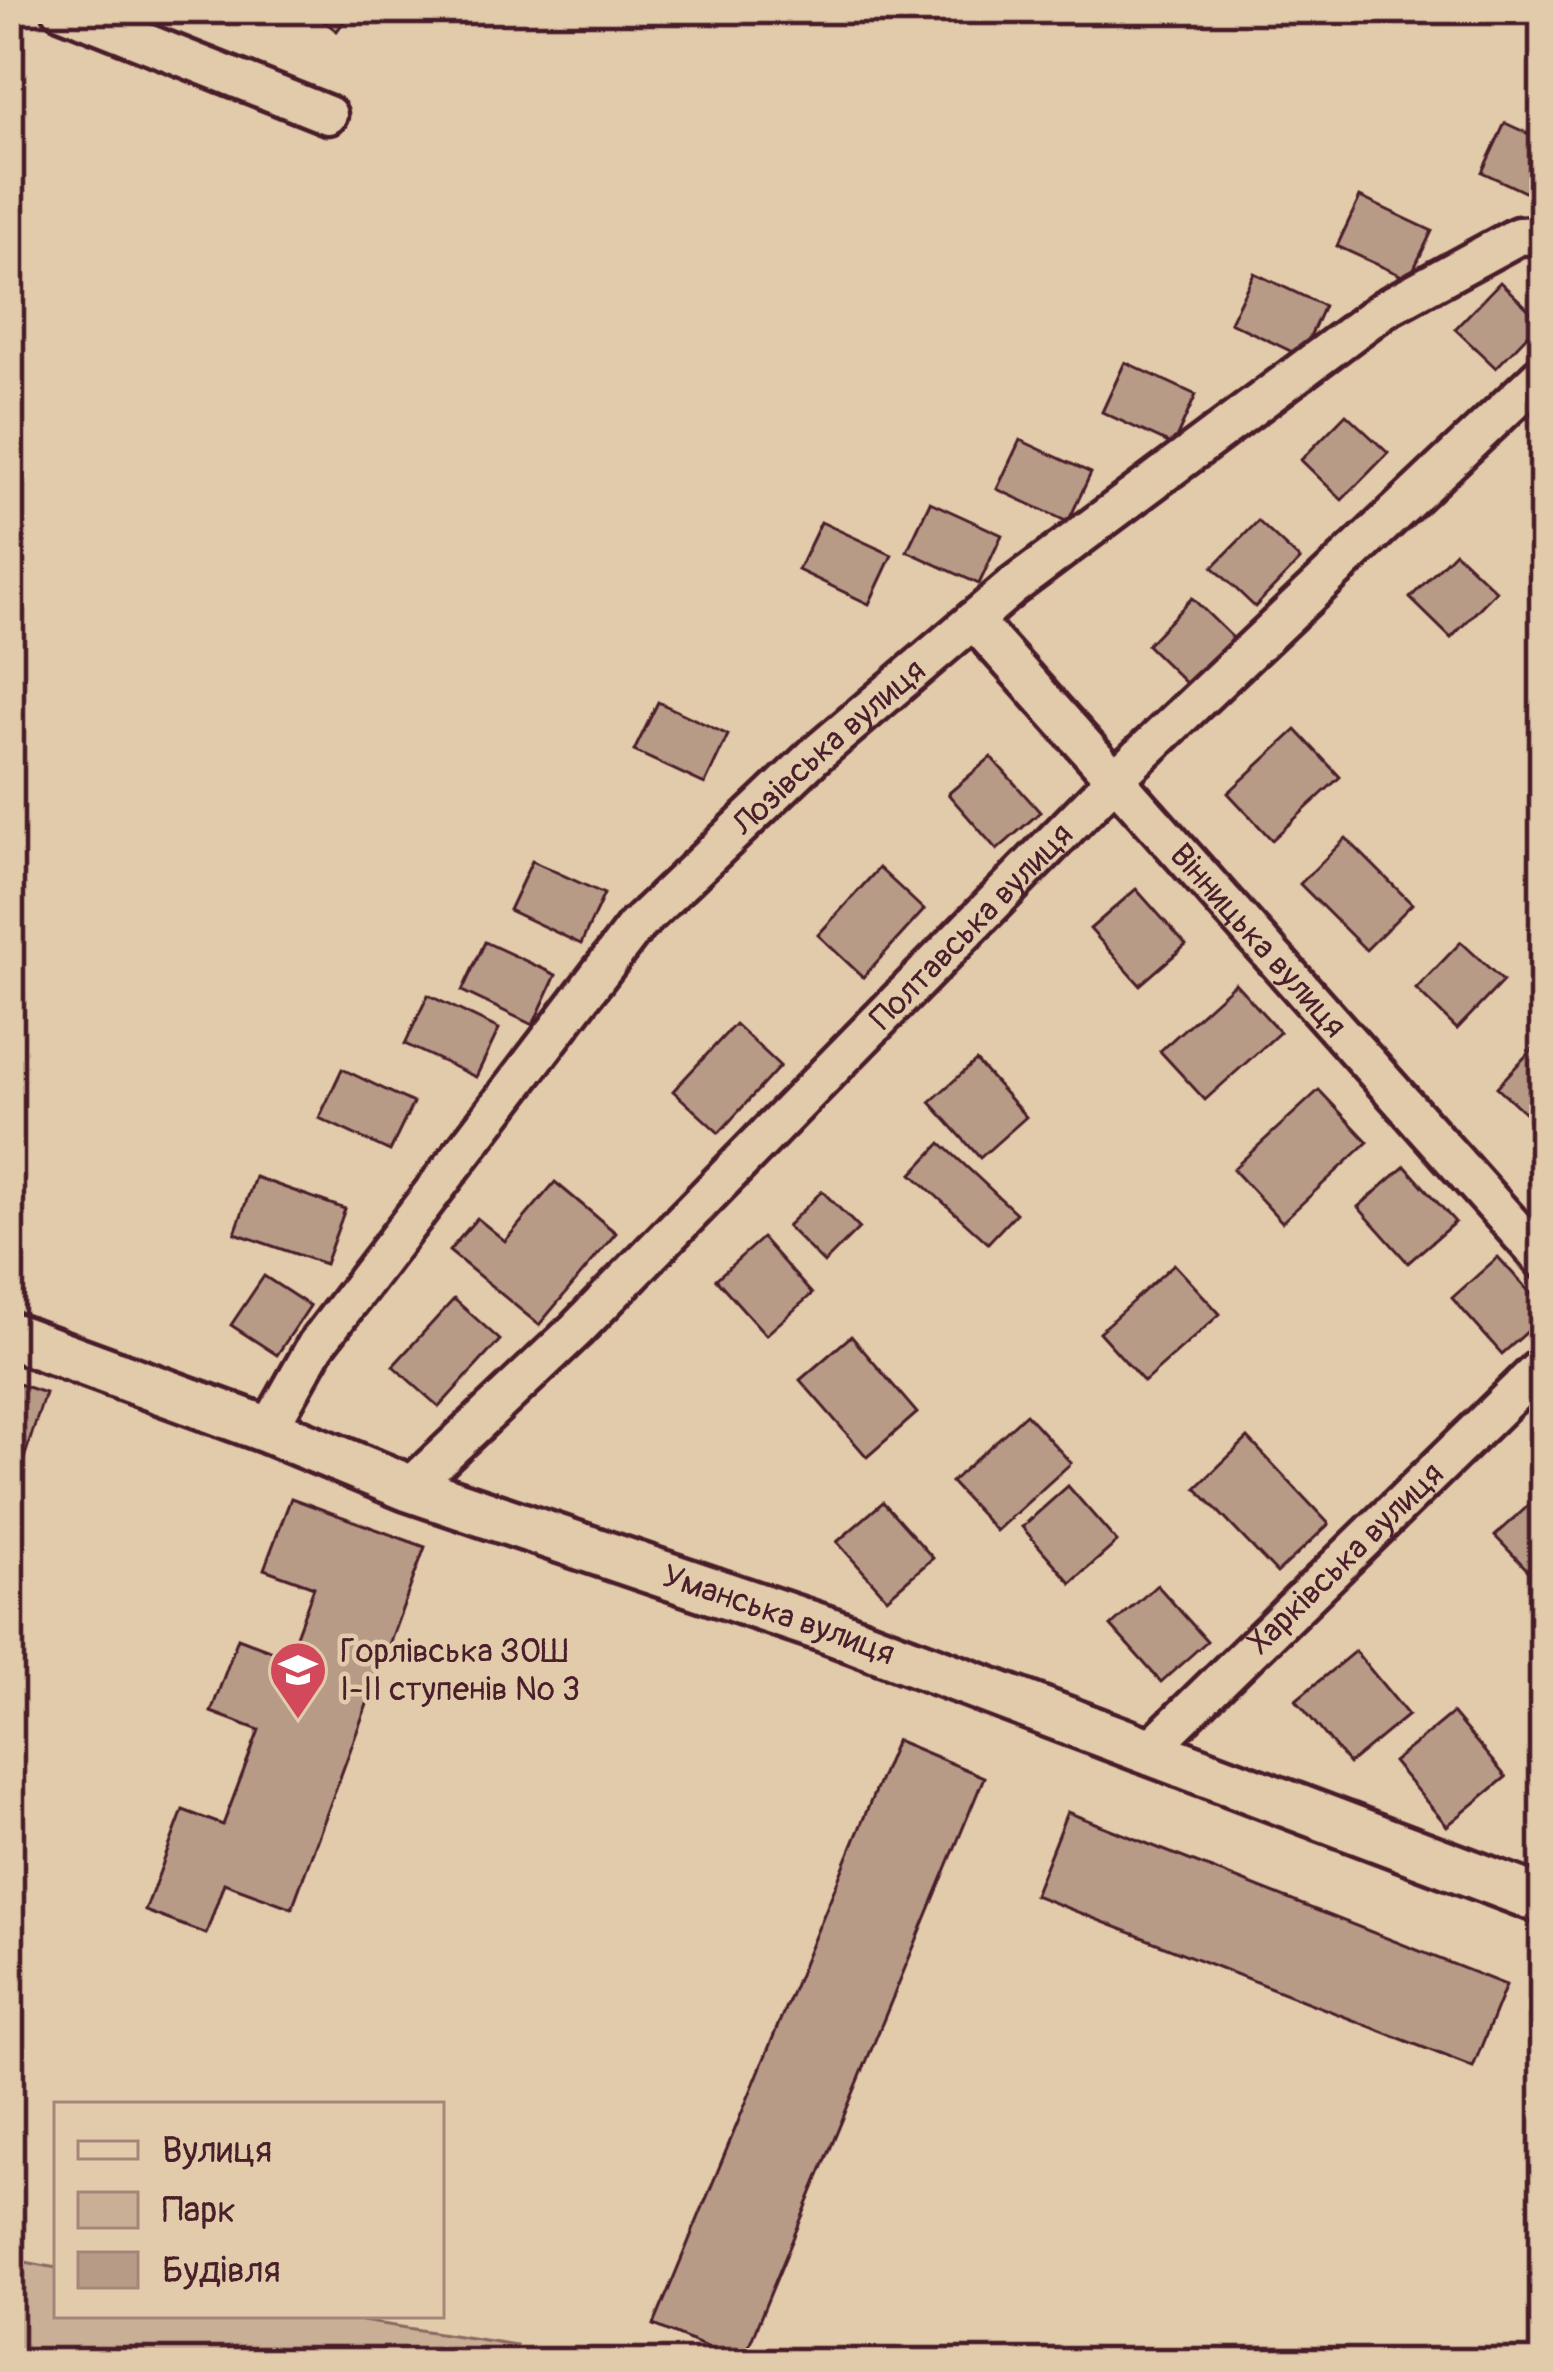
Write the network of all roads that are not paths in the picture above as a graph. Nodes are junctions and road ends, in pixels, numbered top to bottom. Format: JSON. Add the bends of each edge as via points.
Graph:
{"nodes":[{"id":1,"x":61,"y":9,"type":"edge"},
{"id":2,"x":328,"y":115,"type":"dead end"},
{"id":3,"x":1544,"y":236,"type":"edge"},
{"id":4,"x":1544,"y":372,"type":"edge"},
{"id":5,"x":973,"y":620,"type":"junction"},
{"id":6,"x":1115,"y":779,"type":"junction"},
{"id":7,"x":1544,"y":1261,"type":"edge"},
{"id":8,"x":9,"y":1335,"type":"edge"},
{"id":9,"x":1544,"y":1364,"type":"edge"},
{"id":10,"x":268,"y":1430,"type":"junction"},
{"id":11,"x":410,"y":1488,"type":"junction"},
{"id":12,"x":1148,"y":1751,"type":"junction"},
{"id":13,"x":1544,"y":1901,"type":"edge"}],
"edges":[{"from":1,"to":2,"type":"street"},
{"from":3,"to":5,"type":"street","name":"Лозівська вулиця","via":[[1518,236],[1384,309]]},
{"from":4,"to":6,"type":"street","name":"Полтавська вулиця"},
{"from":5,"to":6,"type":"street","name":"Вінницька вулиця"},
{"from":5,"to":10,"type":"street","name":"Лозівська вулиця","via":[[814,756],[635,927],[316,1346]]},
{"from":6,"to":7,"type":"street","name":"Вінницька вулиця"},
{"from":6,"to":11,"type":"street","name":"Полтавська вулиця","via":[[592,1314]]},
{"from":8,"to":10,"type":"street","name":"Уманська вулиця"},
{"from":9,"to":12,"type":"street","name":"Харківська вулиця"},
{"from":10,"to":11,"type":"street","name":"Уманська вулиця"},
{"from":11,"to":12,"type":"street","name":"Уманська вулиця","via":[[831,1631]]},
{"from":12,"to":13,"type":"street","name":"Уманська вулиця"}]}
